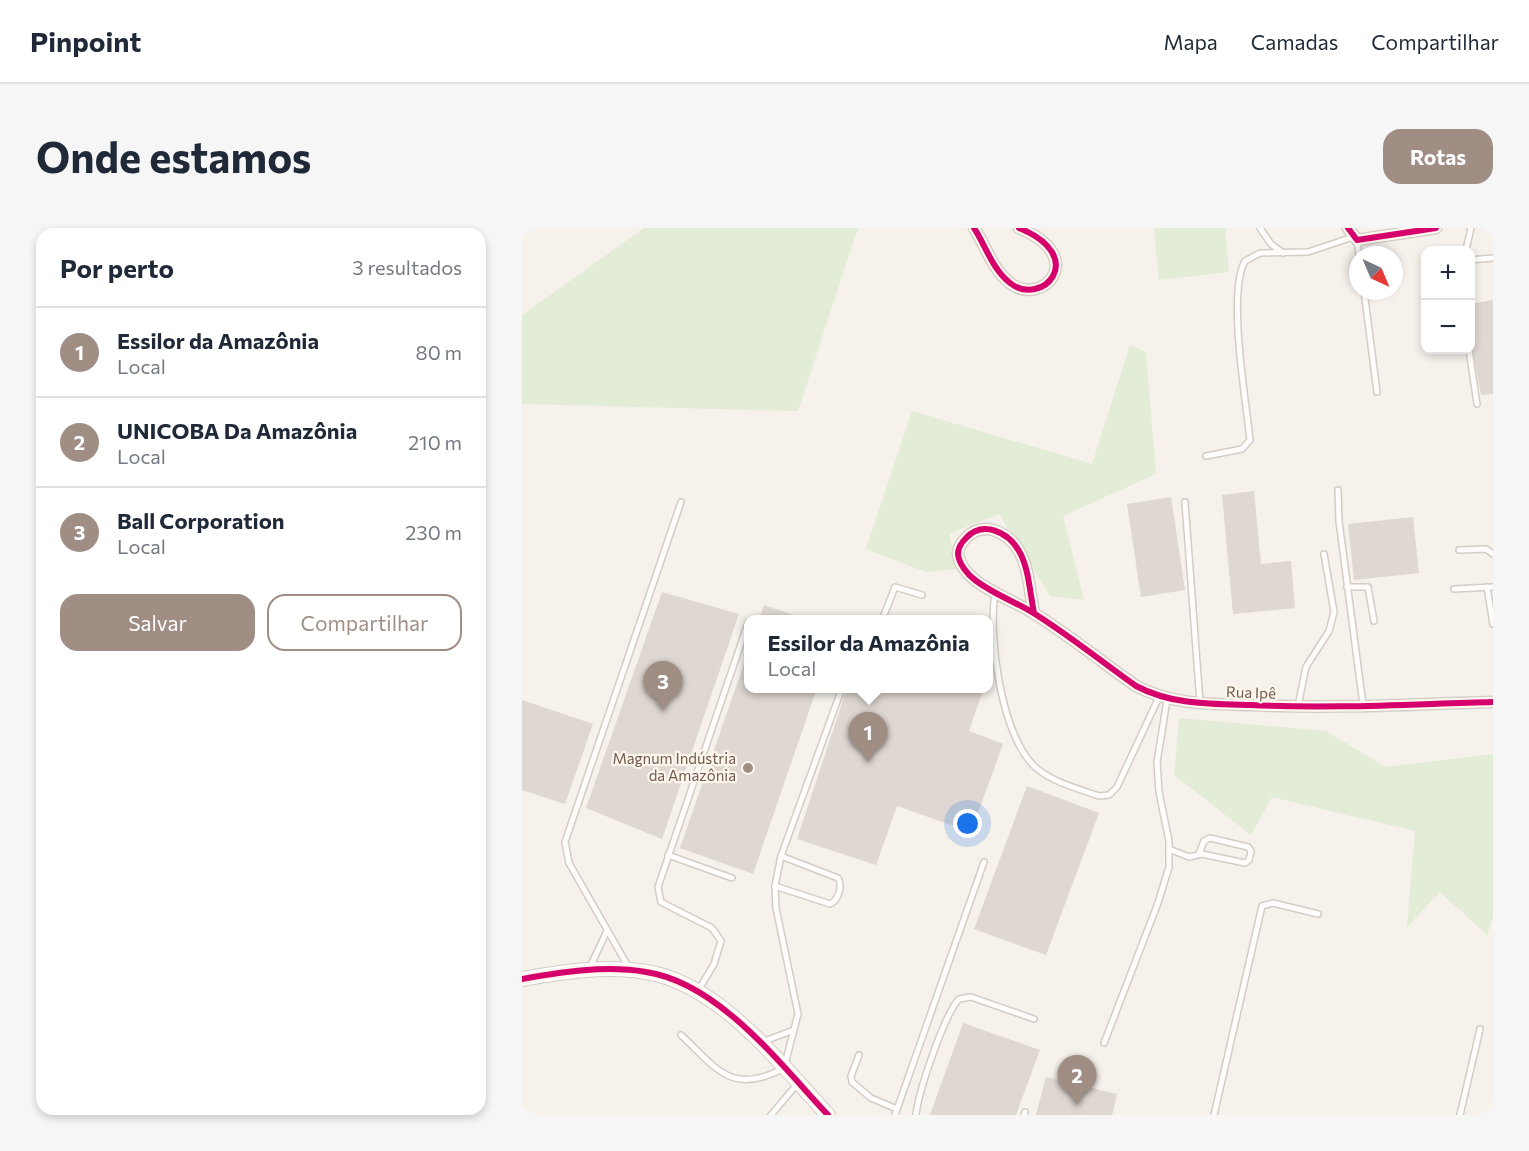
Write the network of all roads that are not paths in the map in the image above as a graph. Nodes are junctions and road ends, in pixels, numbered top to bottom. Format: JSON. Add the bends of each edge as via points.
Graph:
{"nodes":[{"id":1,"x":974,"y":228,"type":"edge"},
{"id":2,"x":1019,"y":228,"type":"edge"},
{"id":3,"x":1260,"y":228,"type":"edge"},
{"id":4,"x":1436,"y":228,"type":"edge"},
{"id":5,"x":1470,"y":228,"type":"edge"},
{"id":6,"x":1353,"y":235,"type":"edge"},
{"id":7,"x":1467,"y":246,"type":"edge"},
{"id":8,"x":1283,"y":253,"type":"junction"},
{"id":9,"x":1493,"y":258,"type":"edge"},
{"id":10,"x":1475,"y":260,"type":"edge"},
{"id":11,"x":1365,"y":300,"type":"edge"},
{"id":12,"x":1470,"y":354,"type":"edge"},
{"id":13,"x":1377,"y":392,"type":"dead end"},
{"id":14,"x":1477,"y":404,"type":"dead end"},
{"id":15,"x":1206,"y":456,"type":"dead end"},
{"id":16,"x":1338,"y":490,"type":"dead end"},
{"id":17,"x":681,"y":502,"type":"dead end"},
{"id":18,"x":1185,"y":502,"type":"dead end"},
{"id":19,"x":1459,"y":550,"type":"dead end"},
{"id":20,"x":1324,"y":554,"type":"dead end"},
{"id":21,"x":1493,"y":554,"type":"edge"},
{"id":22,"x":1347,"y":587,"type":"junction"},
{"id":23,"x":1490,"y":587,"type":"edge"},
{"id":24,"x":1454,"y":589,"type":"dead end"},
{"id":25,"x":995,"y":593,"type":"junction"},
{"id":26,"x":922,"y":595,"type":"dead end"},
{"id":27,"x":1491,"y":601,"type":"edge"},
{"id":28,"x":1034,"y":613,"type":"junction"},
{"id":29,"x":884,"y":615,"type":"edge"},
{"id":30,"x":992,"y":615,"type":"edge"},
{"id":31,"x":1374,"y":621,"type":"dead end"},
{"id":32,"x":1493,"y":624,"type":"edge"},
{"id":33,"x":993,"y":625,"type":"edge"},
{"id":34,"x":744,"y":635,"type":"edge"},
{"id":35,"x":840,"y":693,"type":"edge"},
{"id":36,"x":1163,"y":698,"type":"junction"},
{"id":37,"x":1493,"y":702,"type":"edge"},
{"id":38,"x":1200,"y":703,"type":"junction"},
{"id":39,"x":1364,"y":705,"type":"junction"},
{"id":40,"x":1298,"y":707,"type":"junction"},
{"id":41,"x":1169,"y":849,"type":"junction"},
{"id":42,"x":1199,"y":854,"type":"junction"},
{"id":43,"x":668,"y":855,"type":"junction"},
{"id":44,"x":781,"y":856,"type":"junction"},
{"id":45,"x":984,"y":862,"type":"dead end"},
{"id":46,"x":732,"y":878,"type":"dead end"},
{"id":47,"x":775,"y":885,"type":"junction"},
{"id":48,"x":1318,"y":914,"type":"dead end"},
{"id":49,"x":607,"y":931,"type":"junction"},
{"id":50,"x":589,"y":970,"type":"junction"},
{"id":51,"x":629,"y":970,"type":"junction"},
{"id":52,"x":522,"y":979,"type":"edge"},
{"id":53,"x":698,"y":991,"type":"junction"},
{"id":54,"x":1034,"y":1019,"type":"dead end"},
{"id":55,"x":1480,"y":1029,"type":"dead end"},
{"id":56,"x":794,"y":1030,"type":"junction"},
{"id":57,"x":681,"y":1035,"type":"dead end"},
{"id":58,"x":759,"y":1043,"type":"junction"},
{"id":59,"x":1104,"y":1043,"type":"dead end"},
{"id":60,"x":859,"y":1055,"type":"dead end"},
{"id":61,"x":784,"y":1068,"type":"junction"},
{"id":62,"x":798,"y":1083,"type":"junction"},
{"id":63,"x":896,"y":1112,"type":"edge"},
{"id":64,"x":771,"y":1115,"type":"edge"},
{"id":65,"x":828,"y":1115,"type":"edge"},
{"id":66,"x":916,"y":1115,"type":"edge"},
{"id":67,"x":1214,"y":1115,"type":"edge"},
{"id":68,"x":1460,"y":1115,"type":"edge"}],
"edges":[{"from":1,"to":2,"type":"street","via":[[1002,276],[1024,290],[1036,288],[1055,274],[1055,254],[1035,234]]},
{"from":3,"to":8,"type":"lane"},
{"from":4,"to":6,"type":"street"},
{"from":5,"to":7,"type":"lane"},
{"from":6,"to":8,"type":"lane","via":[[1308,252]]},
{"from":8,"to":15,"type":"lane","via":[[1251,255],[1239,276],[1240,345],[1249,444],[1242,450]]},
{"from":9,"to":10,"type":"lane"},
{"from":11,"to":13,"type":"lane"},
{"from":12,"to":14,"type":"lane"},
{"from":16,"to":22,"type":"lane"},
{"from":17,"to":49,"type":"lane","via":[[565,842],[569,863]]},
{"from":18,"to":38,"type":"lane"},
{"from":19,"to":21,"type":"lane","via":[[1486,549]]},
{"from":20,"to":40,"type":"lane","via":[[1334,612],[1329,630],[1306,667]]},
{"from":22,"to":31,"type":"lane","via":[[1368,587]]},
{"from":22,"to":39,"type":"lane"},
{"from":23,"to":24,"type":"lane"},
{"from":23,"to":27,"type":"lane"},
{"from":25,"to":28,"type":"street","name":"Rua Ipê"},
{"from":25,"to":28,"type":"street","name":"Rua Ipê","via":[[961,564],[961,542],[979,530],[999,532],[1018,549]]},
{"from":25,"to":30,"type":"lane"},
{"from":26,"to":29,"type":"lane","via":[[895,587]]},
{"from":27,"to":32,"type":"lane"},
{"from":28,"to":36,"type":"street","name":"Rua Ipê","via":[[1136,686]]},
{"from":33,"to":36,"type":"lane","via":[[1012,732],[1023,752],[1045,774],[1099,796],[1113,792]]},
{"from":34,"to":43,"type":"lane"},
{"from":35,"to":44,"type":"lane"},
{"from":36,"to":38,"type":"street","name":"Rua Ipê"},
{"from":36,"to":41,"type":"lane","via":[[1157,762]]},
{"from":37,"to":39,"type":"street","name":"Rua Ipê"},
{"from":38,"to":40,"type":"street","name":"Rua Ipê"},
{"from":39,"to":40,"type":"street","name":"Rua Ipê"},
{"from":41,"to":42,"type":"lane","via":[[1191,858]]},
{"from":41,"to":59,"type":"lane","via":[[1169,867],[1158,903]]},
{"from":42,"to":42,"type":"lane","via":[[1204,841],[1210,838],[1251,851],[1245,863]]},
{"from":43,"to":46,"type":"lane"},
{"from":43,"to":53,"type":"lane","via":[[658,887],[661,902],[712,928],[721,941],[714,964]]},
{"from":44,"to":47,"type":"lane"},
{"from":44,"to":47,"type":"lane","via":[[838,878],[841,886],[836,901],[830,904]]},
{"from":45,"to":63,"type":"lane"},
{"from":47,"to":56,"type":"lane","via":[[776,908],[798,1014]]},
{"from":48,"to":67,"type":"lane","via":[[1273,903],[1262,906]]},
{"from":49,"to":50,"type":"lane"},
{"from":49,"to":51,"type":"lane"},
{"from":50,"to":51,"type":"street"},
{"from":50,"to":52,"type":"street"},
{"from":51,"to":53,"type":"street","via":[[649,972]]},
{"from":53,"to":58,"type":"street"},
{"from":54,"to":66,"type":"lane","via":[[972,997],[959,999],[950,1012]]},
{"from":55,"to":68,"type":"lane"},
{"from":56,"to":58,"type":"lane"},
{"from":56,"to":61,"type":"lane"},
{"from":57,"to":61,"type":"lane","via":[[725,1076],[770,1076]]},
{"from":58,"to":61,"type":"street"},
{"from":60,"to":63,"type":"lane","via":[[852,1082]]},
{"from":61,"to":62,"type":"street"},
{"from":62,"to":64,"type":"lane"},
{"from":62,"to":65,"type":"street"}]}
